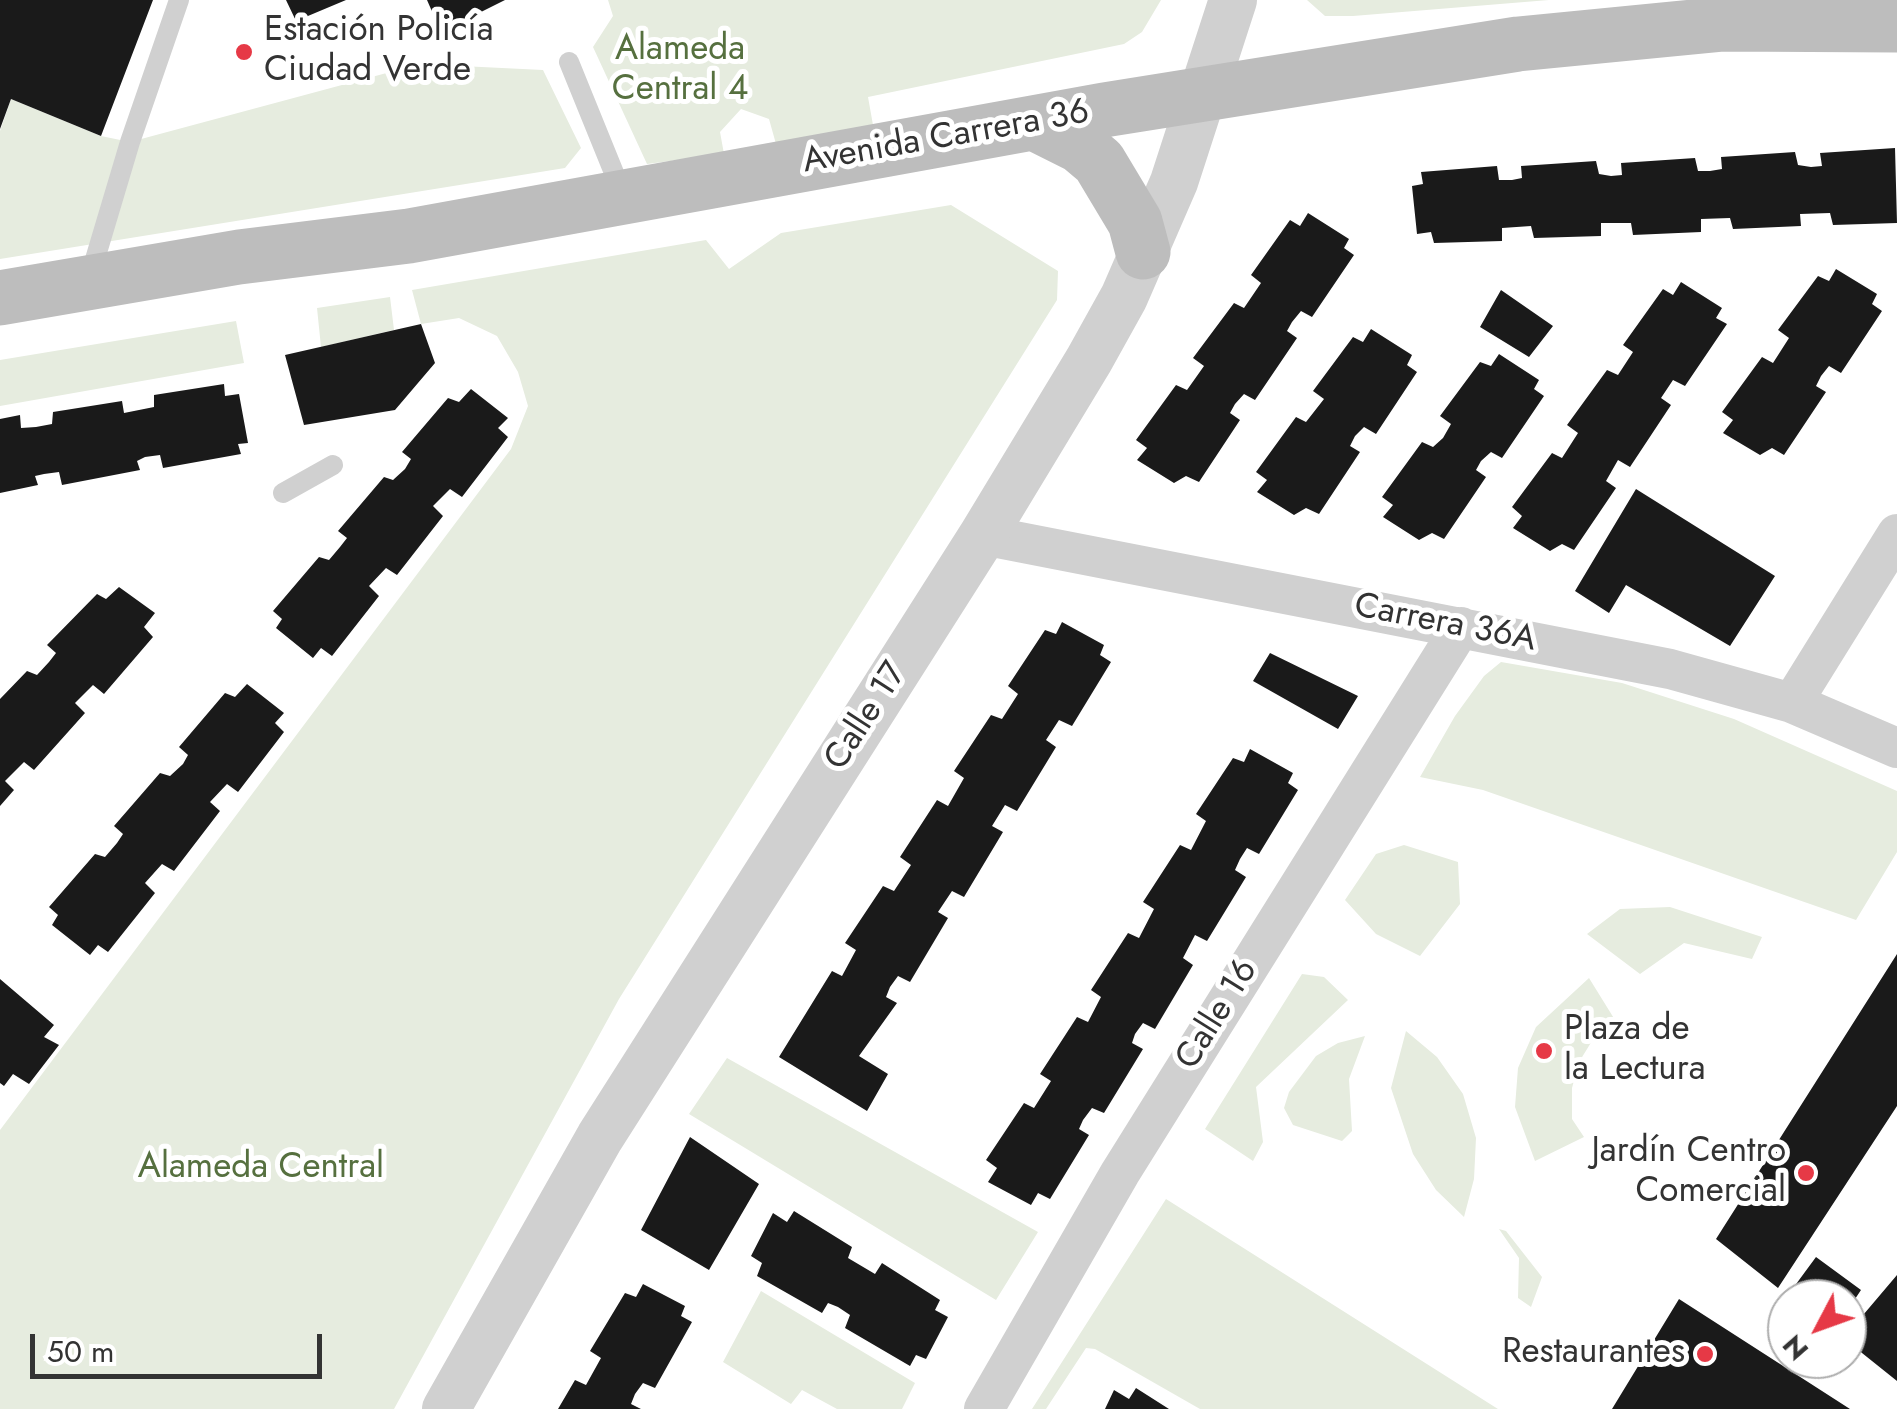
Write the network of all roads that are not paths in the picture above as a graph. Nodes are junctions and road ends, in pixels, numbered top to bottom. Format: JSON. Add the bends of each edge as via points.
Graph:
{"nodes":[{"id":1,"x":180,"y":0,"type":"edge"},
{"id":2,"x":1233,"y":0,"type":"edge"},
{"id":3,"x":1897,"y":25,"type":"edge"},
{"id":4,"x":569,"y":62,"type":"dead end"},
{"id":5,"x":1201,"y":96,"type":"junction"},
{"id":6,"x":1034,"y":123,"type":"junction"},
{"id":7,"x":624,"y":197,"type":"junction"},
{"id":8,"x":1143,"y":252,"type":"junction"},
{"id":9,"x":88,"y":282,"type":"junction"},
{"id":10,"x":0,"y":298,"type":"edge"},
{"id":11,"x":333,"y":465,"type":"dead end"},
{"id":12,"x":284,"y":493,"type":"dead end"},
{"id":13,"x":1897,"y":534,"type":"edge"},
{"id":14,"x":983,"y":535,"type":"junction"},
{"id":15,"x":1461,"y":627,"type":"junction"},
{"id":16,"x":1792,"y":702,"type":"junction"},
{"id":17,"x":1897,"y":748,"type":"edge"},
{"id":18,"x":446,"y":1409,"type":"edge"},
{"id":19,"x":984,"y":1409,"type":"edge"}],
"edges":[{"from":1,"to":9,"type":"lane"},
{"from":2,"to":5,"type":"street","name":"Calle 17"},
{"from":3,"to":5,"type":"main road","name":"Avenida Carrera 36","via":[[1724,24],[1617,32]]},
{"from":4,"to":7,"type":"lane"},
{"from":5,"to":6,"type":"main road","name":"Avenida Carrera 36"},
{"from":5,"to":8,"type":"street","name":"Calle 17"},
{"from":6,"to":7,"type":"main road","name":"Avenida Carrera 36"},
{"from":6,"to":8,"type":"main road","via":[[1098,162],[1136,222]]},
{"from":7,"to":9,"type":"main road","name":"Avenida Carrera 36"},
{"from":8,"to":14,"type":"street","name":"Calle 17","via":[[1089,360]]},
{"from":9,"to":10,"type":"main road","name":"Avenida Carrera 36"},
{"from":11,"to":12,"type":"lane"},
{"from":13,"to":16,"type":"street"},
{"from":14,"to":15,"type":"street","name":"Carrera 36A"},
{"from":14,"to":18,"type":"street","name":"Calle 17","via":[[600,1137]]},
{"from":15,"to":16,"type":"street","name":"Carrera 36A","via":[[1670,669]]},
{"from":15,"to":19,"type":"street","name":"Calle 16","via":[[1120,1172]]},
{"from":16,"to":17,"type":"street","name":"Carrera 36A"}]}
